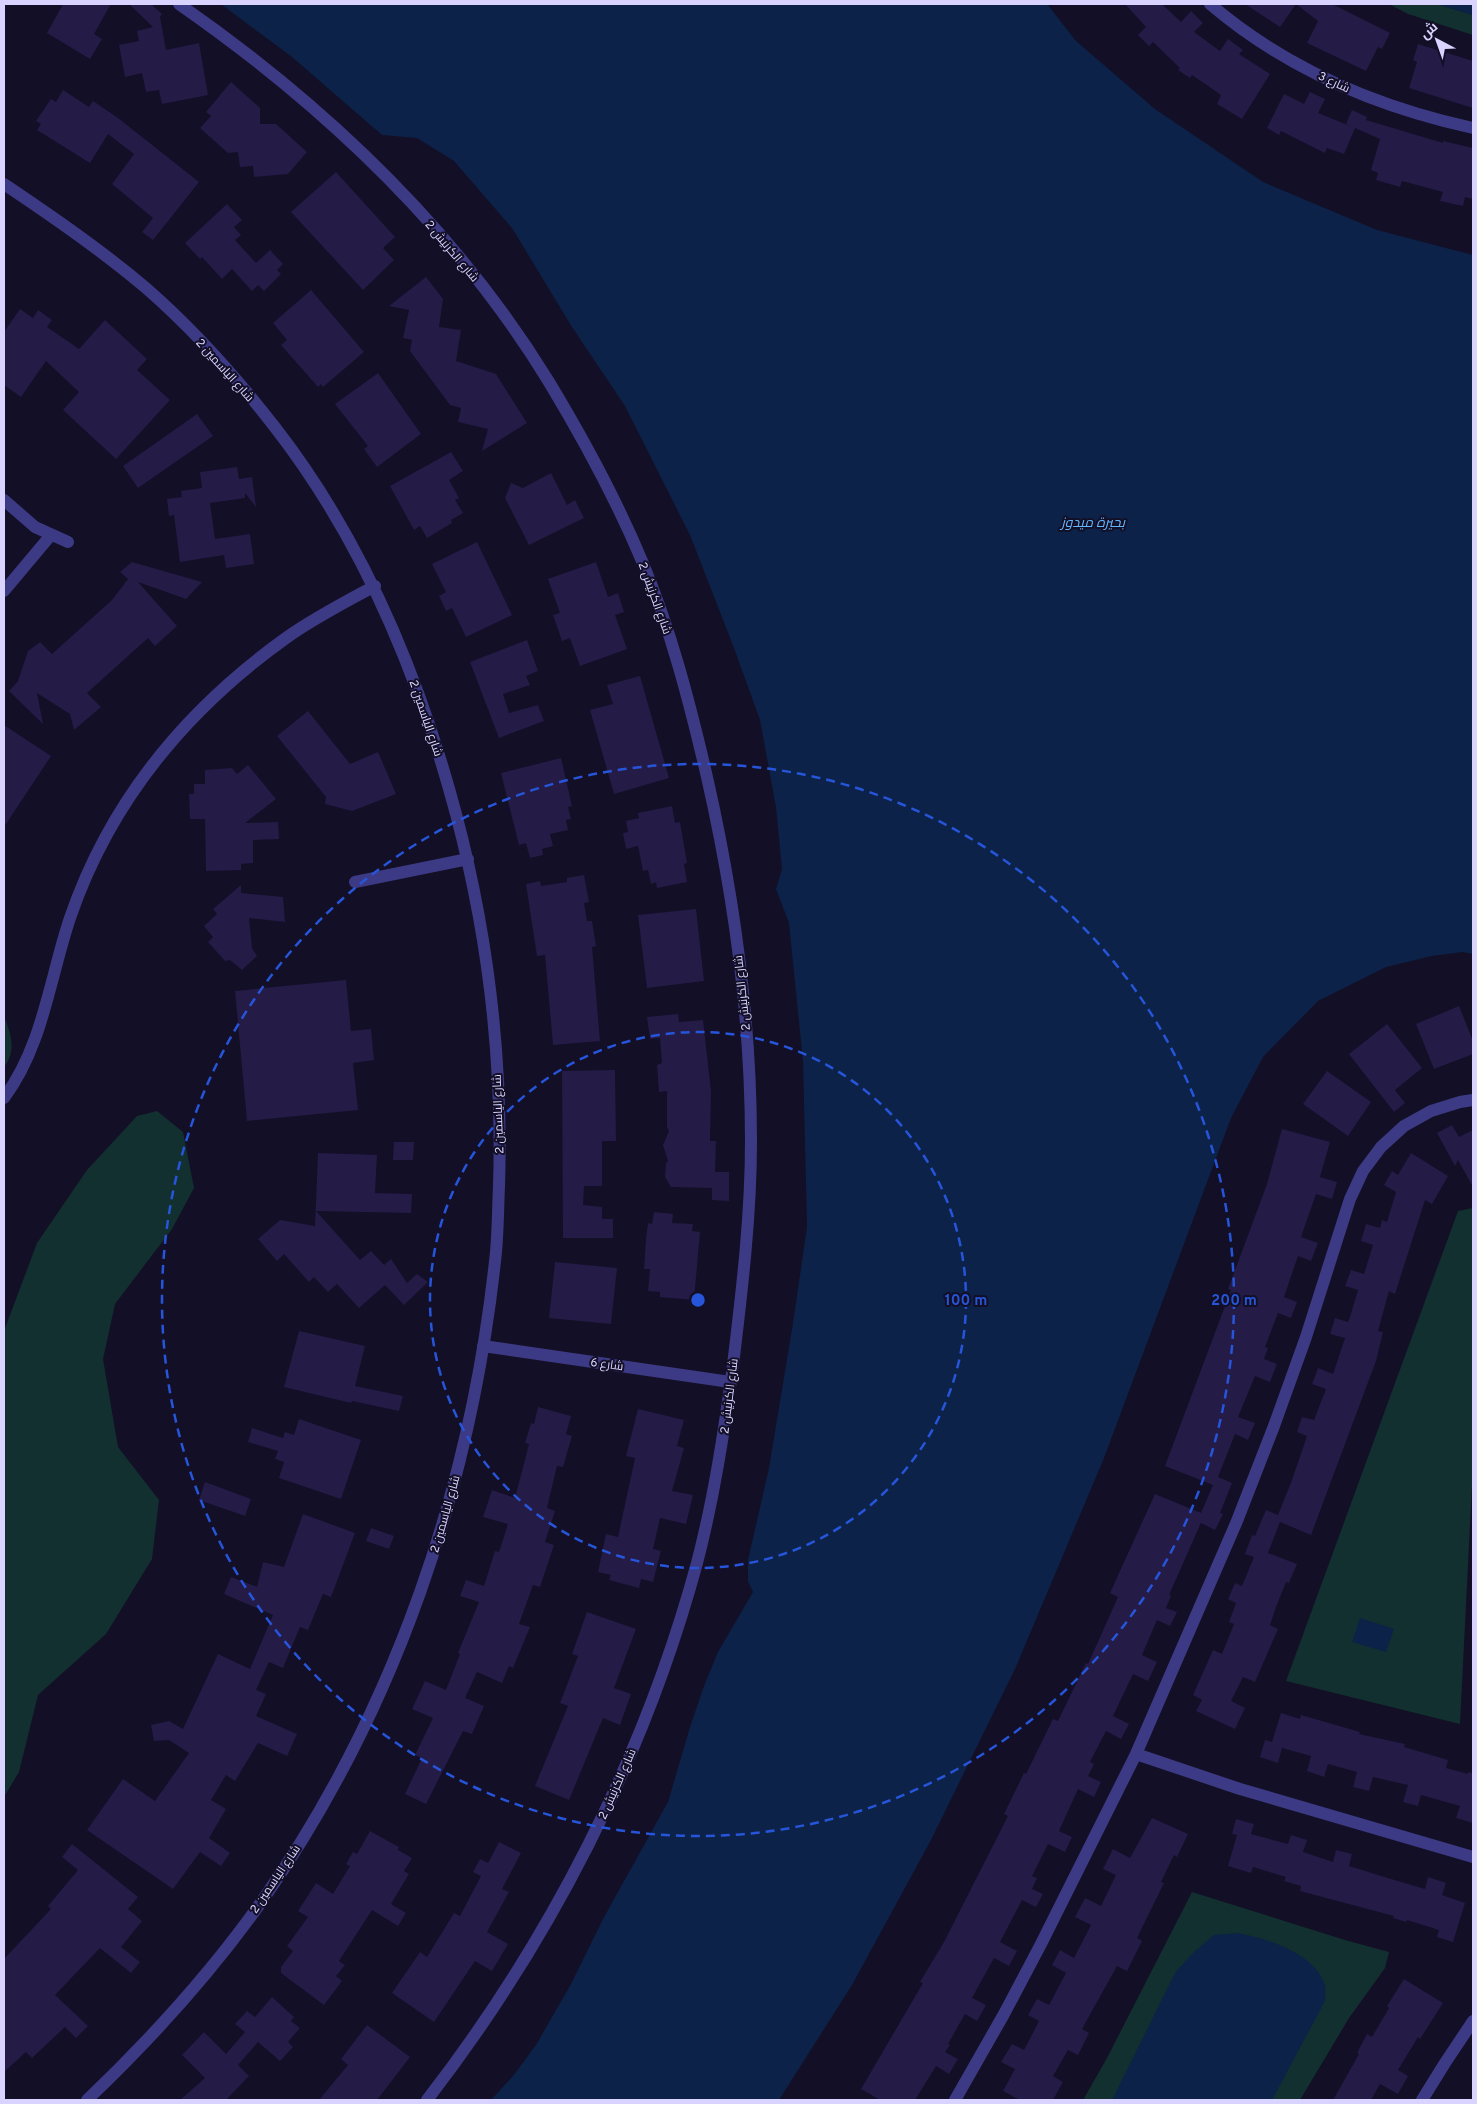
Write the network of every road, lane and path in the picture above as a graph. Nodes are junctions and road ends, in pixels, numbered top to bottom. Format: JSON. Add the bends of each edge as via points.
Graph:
{"nodes":[{"id":1,"x":179,"y":4,"type":"edge"},
{"id":2,"x":1210,"y":4,"type":"edge"},
{"id":3,"x":1473,"y":128,"type":"edge"},
{"id":4,"x":4,"y":184,"type":"edge"},
{"id":5,"x":4,"y":500,"type":"edge"},
{"id":6,"x":51,"y":535,"type":"junction"},
{"id":7,"x":68,"y":542,"type":"dead end"},
{"id":8,"x":375,"y":586,"type":"junction"},
{"id":9,"x":4,"y":591,"type":"edge"},
{"id":10,"x":468,"y":859,"type":"junction"},
{"id":11,"x":355,"y":882,"type":"dead end"},
{"id":12,"x":4,"y":1098,"type":"edge"},
{"id":13,"x":1473,"y":1100,"type":"edge"},
{"id":14,"x":483,"y":1346,"type":"junction"},
{"id":15,"x":730,"y":1382,"type":"junction"},
{"id":16,"x":1136,"y":1754,"type":"junction"},
{"id":17,"x":1467,"y":1856,"type":"edge"},
{"id":18,"x":1473,"y":1861,"type":"edge"},
{"id":19,"x":1473,"y":2021,"type":"edge"},
{"id":20,"x":87,"y":2100,"type":"edge"},
{"id":21,"x":427,"y":2100,"type":"edge"},
{"id":22,"x":955,"y":2100,"type":"edge"},
{"id":23,"x":1422,"y":2100,"type":"edge"}],
"edges":[{"from":1,"to":15,"type":"street","name":"شارع الكرنيش 2","via":[[220,32],[323,116],[391,181],[463,262],[546,376],[582,437],[644,564],[686,691],[707,779],[728,880],[744,1009],[750,1075],[749,1206],[745,1271]]},
{"from":2,"to":3,"type":"street","name":"شارع 3","via":[[1258,40],[1338,85],[1378,101]]},
{"from":4,"to":8,"type":"street","name":"شارع الياسمين 2","via":[[76,232],[149,291],[216,356],[276,428],[329,504]]},
{"from":5,"to":6,"type":"street","via":[[28,522]]},
{"from":6,"to":7,"type":"street"},
{"from":6,"to":9,"type":"street"},
{"from":8,"to":10,"type":"street","name":"شارع الياسمين 2","via":[[412,675],[434,739]]},
{"from":8,"to":12,"type":"street","via":[[295,632],[247,667],[209,700],[168,744],[133,791],[102,843],[77,897],[61,943],[42,1019],[27,1056]]},
{"from":10,"to":11,"type":"street"},
{"from":10,"to":14,"type":"street","name":"شارع الياسمين 2","via":[[486,956],[496,1053],[499,1131],[496,1249]]},
{"from":13,"to":16,"type":"street","via":[[1431,1111],[1404,1126],[1381,1147],[1363,1171],[1350,1199],[1274,1426],[1237,1521]]},
{"from":14,"to":15,"type":"street","name":"شارع 6"},
{"from":14,"to":20,"type":"street","name":"شارع الياسمين 2","via":[[465,1444],[439,1541],[405,1636],[364,1728],[316,1816],[262,1900],[201,1980],[134,2055]]},
{"from":15,"to":21,"type":"street","name":"شارع الكرنيش 2","via":[[718,1474],[696,1564],[670,1652],[638,1738],[557,1905],[508,1986],[455,2065]]},
{"from":16,"to":17,"type":"street","via":[[1240,1789]]},
{"from":16,"to":22,"type":"street","via":[[1041,1944]]},
{"from":17,"to":18,"type":"street"},
{"from":19,"to":23,"type":"street"}]}
